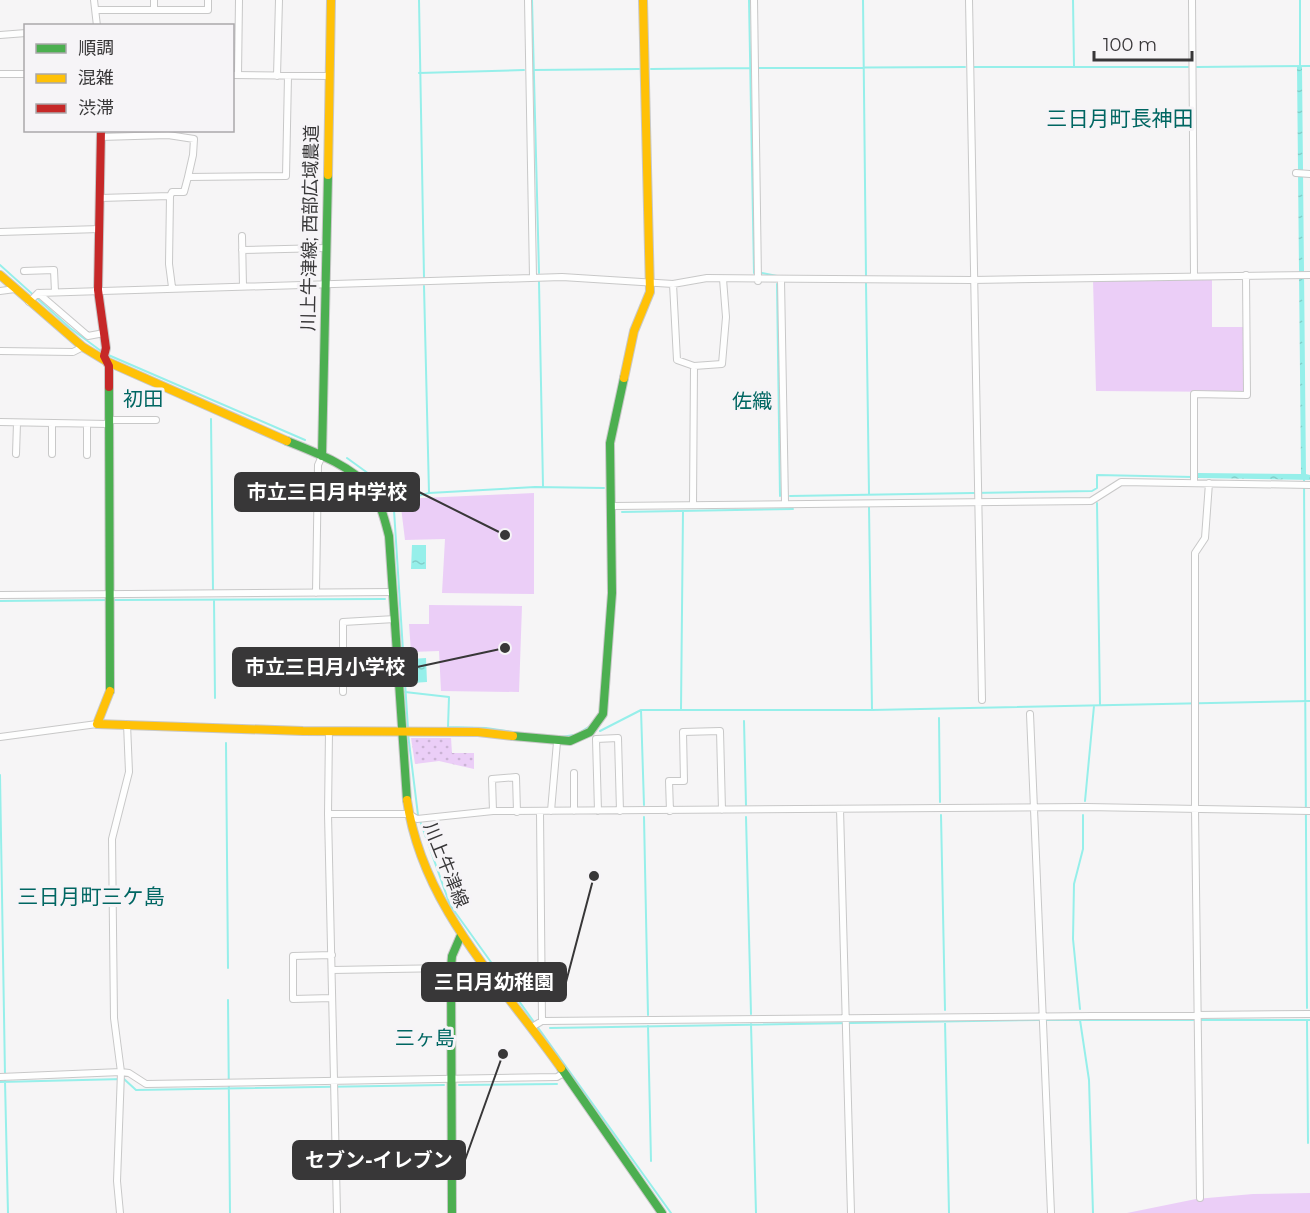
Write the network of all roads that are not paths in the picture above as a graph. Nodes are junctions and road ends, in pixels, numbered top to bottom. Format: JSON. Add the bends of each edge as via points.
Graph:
{"nodes":[{"id":1,"x":94,"y":0,"type":"edge"},
{"id":2,"x":154,"y":0,"type":"edge"},
{"id":3,"x":208,"y":0,"type":"edge"},
{"id":4,"x":239,"y":0,"type":"edge"},
{"id":5,"x":279,"y":0,"type":"edge"},
{"id":6,"x":331,"y":0,"type":"edge"},
{"id":7,"x":528,"y":0,"type":"edge"},
{"id":8,"x":643,"y":0,"type":"edge"},
{"id":9,"x":754,"y":0,"type":"edge"},
{"id":10,"x":969,"y":0,"type":"edge"},
{"id":11,"x":1192,"y":0,"type":"edge"},
{"id":12,"x":96,"y":10,"type":"junction"},
{"id":13,"x":154,"y":10,"type":"junction"},
{"id":14,"x":97,"y":24,"type":"edge"},
{"id":15,"x":24,"y":33,"type":"edge"},
{"id":16,"x":0,"y":35,"type":"edge"},
{"id":17,"x":0,"y":74,"type":"edge"},
{"id":18,"x":24,"y":74,"type":"edge"},
{"id":19,"x":235,"y":75,"type":"edge"},
{"id":20,"x":277,"y":75,"type":"junction"},
{"id":21,"x":288,"y":76,"type":"junction"},
{"id":22,"x":330,"y":76,"type":"junction"},
{"id":23,"x":101,"y":134,"type":"edge"},
{"id":24,"x":1296,"y":173,"type":"dead end"},
{"id":25,"x":1307,"y":174,"type":"edge"},
{"id":26,"x":188,"y":177,"type":"junction"},
{"id":27,"x":170,"y":196,"type":"junction"},
{"id":28,"x":100,"y":198,"type":"junction"},
{"id":29,"x":100,"y":229,"type":"junction"},
{"id":30,"x":0,"y":232,"type":"edge"},
{"id":31,"x":242,"y":236,"type":"dead end"},
{"id":32,"x":326,"y":248,"type":"junction"},
{"id":33,"x":242,"y":250,"type":"junction"},
{"id":34,"x":24,"y":271,"type":"dead end"},
{"id":35,"x":0,"y":275,"type":"edge"},
{"id":36,"x":1194,"y":275,"type":"junction"},
{"id":37,"x":1246,"y":275,"type":"junction"},
{"id":38,"x":1308,"y":275,"type":"edge"},
{"id":39,"x":533,"y":277,"type":"junction"},
{"id":40,"x":723,"y":279,"type":"junction"},
{"id":41,"x":781,"y":280,"type":"junction"},
{"id":42,"x":972,"y":280,"type":"junction"},
{"id":43,"x":758,"y":281,"type":"junction"},
{"id":44,"x":326,"y":284,"type":"junction"},
{"id":45,"x":650,"y":284,"type":"junction"},
{"id":46,"x":673,"y":284,"type":"junction"},
{"id":47,"x":243,"y":286,"type":"junction"},
{"id":48,"x":172,"y":287,"type":"junction"},
{"id":49,"x":15,"y":289,"type":"junction"},
{"id":50,"x":98,"y":290,"type":"junction"},
{"id":51,"x":0,"y":291,"type":"edge"},
{"id":52,"x":38,"y":292,"type":"junction"},
{"id":53,"x":55,"y":292,"type":"junction"},
{"id":54,"x":29,"y":302,"type":"junction"},
{"id":55,"x":104,"y":333,"type":"junction"},
{"id":56,"x":83,"y":347,"type":"junction"},
{"id":57,"x":0,"y":351,"type":"edge"},
{"id":58,"x":105,"y":355,"type":"junction"},
{"id":59,"x":694,"y":366,"type":"junction"},
{"id":60,"x":156,"y":420,"type":"dead end"},
{"id":61,"x":0,"y":422,"type":"edge"},
{"id":62,"x":108,"y":422,"type":"junction"},
{"id":63,"x":17,"y":423,"type":"junction"},
{"id":64,"x":52,"y":423,"type":"junction"},
{"id":65,"x":87,"y":424,"type":"junction"},
{"id":66,"x":16,"y":454,"type":"dead end"},
{"id":67,"x":52,"y":454,"type":"dead end"},
{"id":68,"x":87,"y":455,"type":"dead end"},
{"id":69,"x":322,"y":456,"type":"junction"},
{"id":70,"x":1194,"y":483,"type":"junction"},
{"id":71,"x":1209,"y":483,"type":"junction"},
{"id":72,"x":1309,"y":485,"type":"edge"},
{"id":73,"x":977,"y":501,"type":"junction"},
{"id":74,"x":785,"y":503,"type":"junction"},
{"id":75,"x":693,"y":504,"type":"junction"},
{"id":76,"x":612,"y":506,"type":"junction"},
{"id":77,"x":393,"y":592,"type":"junction"},
{"id":78,"x":316,"y":593,"type":"junction"},
{"id":79,"x":0,"y":595,"type":"edge"},
{"id":80,"x":109,"y":599,"type":"junction"},
{"id":81,"x":394,"y":619,"type":"junction"},
{"id":82,"x":343,"y":692,"type":"dead end"},
{"id":83,"x":982,"y":700,"type":"dead end"},
{"id":84,"x":1030,"y":714,"type":"dead end"},
{"id":85,"x":97,"y":724,"type":"junction"},
{"id":86,"x":127,"y":724,"type":"junction"},
{"id":87,"x":329,"y":731,"type":"junction"},
{"id":88,"x":406,"y":733,"type":"junction"},
{"id":89,"x":0,"y":737,"type":"edge"},
{"id":90,"x":557,"y":742,"type":"junction"},
{"id":91,"x":574,"y":773,"type":"dead end"},
{"id":92,"x":1032,"y":808,"type":"junction"},
{"id":93,"x":1195,"y":809,"type":"junction"},
{"id":94,"x":722,"y":810,"type":"junction"},
{"id":95,"x":840,"y":810,"type":"junction"},
{"id":96,"x":551,"y":811,"type":"junction"},
{"id":97,"x":574,"y":811,"type":"junction"},
{"id":98,"x":598,"y":811,"type":"junction"},
{"id":99,"x":620,"y":811,"type":"junction"},
{"id":100,"x":670,"y":811,"type":"junction"},
{"id":101,"x":1306,"y":811,"type":"edge"},
{"id":102,"x":493,"y":812,"type":"junction"},
{"id":103,"x":516,"y":812,"type":"junction"},
{"id":104,"x":540,"y":813,"type":"junction"},
{"id":105,"x":328,"y":814,"type":"junction"},
{"id":106,"x":416,"y":817,"type":"junction"},
{"id":107,"x":461,"y":935,"type":"junction"},
{"id":108,"x":332,"y":956,"type":"junction"},
{"id":109,"x":451,"y":968,"type":"junction"},
{"id":110,"x":332,"y":970,"type":"junction"},
{"id":111,"x":332,"y":998,"type":"junction"},
{"id":112,"x":1198,"y":1013,"type":"junction"},
{"id":113,"x":1310,"y":1014,"type":"edge"},
{"id":114,"x":1041,"y":1015,"type":"junction"},
{"id":115,"x":845,"y":1018,"type":"junction"},
{"id":116,"x":542,"y":1021,"type":"junction"},
{"id":117,"x":532,"y":1027,"type":"junction"},
{"id":118,"x":121,"y":1072,"type":"junction"},
{"id":119,"x":564,"y":1073,"type":"junction"},
{"id":120,"x":4,"y":1076,"type":"edge"},
{"id":121,"x":452,"y":1079,"type":"junction"},
{"id":122,"x":334,"y":1081,"type":"junction"},
{"id":123,"x":1200,"y":1198,"type":"dead end"},
{"id":124,"x":120,"y":1213,"type":"edge"},
{"id":125,"x":337,"y":1213,"type":"edge"},
{"id":126,"x":452,"y":1213,"type":"edge"},
{"id":127,"x":662,"y":1213,"type":"edge"},
{"id":128,"x":850,"y":1213,"type":"edge"},
{"id":129,"x":1051,"y":1213,"type":"edge"}],
"edges":[{"from":1,"to":12,"type":"street"},
{"from":2,"to":13,"type":"street"},
{"from":3,"to":13,"type":"street","via":[[208,10]]},
{"from":4,"to":19,"type":"street"},
{"from":5,"to":20,"type":"street"},
{"from":6,"to":22,"type":"street","name":"川上牛津線; 西部広域農道"},
{"from":7,"to":39,"type":"street"},
{"from":8,"to":45,"type":"street"},
{"from":9,"to":43,"type":"street"},
{"from":10,"to":42,"type":"street"},
{"from":11,"to":36,"type":"street"},
{"from":12,"to":13,"type":"street"},
{"from":12,"to":14,"type":"street"},
{"from":15,"to":16,"type":"street"},
{"from":17,"to":18,"type":"street"},
{"from":19,"to":20,"type":"street"},
{"from":20,"to":21,"type":"street"},
{"from":21,"to":22,"type":"street"},
{"from":21,"to":26,"type":"street","via":[[286,176]]},
{"from":22,"to":32,"type":"street","name":"川上牛津線; 西部広域農道"},
{"from":23,"to":26,"type":"street","via":[[194,139]]},
{"from":23,"to":28,"type":"street"},
{"from":24,"to":25,"type":"street"},
{"from":26,"to":27,"type":"street","via":[[184,192],[172,192]]},
{"from":27,"to":28,"type":"street"},
{"from":27,"to":48,"type":"street"},
{"from":28,"to":29,"type":"street"},
{"from":29,"to":30,"type":"street"},
{"from":29,"to":50,"type":"street"},
{"from":31,"to":33,"type":"street"},
{"from":32,"to":33,"type":"street"},
{"from":32,"to":44,"type":"street","name":"川上牛津線; 西部広域農道"},
{"from":33,"to":47,"type":"street"},
{"from":34,"to":53,"type":"street","via":[[54,270]]},
{"from":35,"to":49,"type":"street","name":"川上牛津線"},
{"from":36,"to":37,"type":"street"},
{"from":36,"to":42,"type":"street"},
{"from":37,"to":38,"type":"street"},
{"from":37,"to":70,"type":"street","via":[[1247,395],[1194,394]]},
{"from":39,"to":44,"type":"street"},
{"from":39,"to":45,"type":"street"},
{"from":40,"to":43,"type":"street"},
{"from":40,"to":46,"type":"street"},
{"from":40,"to":59,"type":"street","via":[[726,317],[722,364]]},
{"from":41,"to":42,"type":"street"},
{"from":41,"to":43,"type":"street"},
{"from":41,"to":74,"type":"street"},
{"from":42,"to":73,"type":"street"},
{"from":44,"to":47,"type":"street"},
{"from":44,"to":69,"type":"street","name":"川上牛津線; 西部広域農道"},
{"from":45,"to":46,"type":"street"},
{"from":45,"to":76,"type":"street","via":[[634,331],[612,430]]},
{"from":46,"to":59,"type":"street","via":[[677,360]]},
{"from":47,"to":48,"type":"street"},
{"from":48,"to":50,"type":"street"},
{"from":49,"to":51,"type":"street"},
{"from":49,"to":54,"type":"street","name":"川上牛津線"},
{"from":50,"to":53,"type":"street"},
{"from":50,"to":55,"type":"street"},
{"from":52,"to":53,"type":"street"},
{"from":52,"to":54,"type":"street"},
{"from":52,"to":55,"type":"street","via":[[88,336]]},
{"from":54,"to":56,"type":"street","name":"川上牛津線"},
{"from":55,"to":58,"type":"street"},
{"from":56,"to":57,"type":"street","via":[[74,352]]},
{"from":56,"to":58,"type":"street","name":"川上牛津線"},
{"from":58,"to":62,"type":"street","via":[[109,366]]},
{"from":58,"to":69,"type":"street","name":"川上牛津線"},
{"from":59,"to":75,"type":"street"},
{"from":60,"to":62,"type":"street"},
{"from":61,"to":63,"type":"street"},
{"from":62,"to":65,"type":"street"},
{"from":62,"to":80,"type":"street"},
{"from":63,"to":64,"type":"street"},
{"from":63,"to":66,"type":"street"},
{"from":64,"to":65,"type":"street"},
{"from":64,"to":67,"type":"street"},
{"from":65,"to":68,"type":"street"},
{"from":69,"to":77,"type":"street","name":"川上牛津線","via":[[361,480],[377,500],[389,536]]},
{"from":69,"to":78,"type":"street","via":[[318,465]]},
{"from":70,"to":71,"type":"street"},
{"from":70,"to":73,"type":"street","via":[[1120,482],[1091,501]]},
{"from":71,"to":72,"type":"street"},
{"from":71,"to":93,"type":"street","via":[[1205,538],[1195,553]]},
{"from":73,"to":74,"type":"street"},
{"from":73,"to":83,"type":"street"},
{"from":74,"to":75,"type":"street"},
{"from":75,"to":76,"type":"street"},
{"from":76,"to":90,"type":"street","via":[[612,594],[603,714],[590,732]]},
{"from":77,"to":78,"type":"street"},
{"from":77,"to":81,"type":"street","name":"川上牛津線"},
{"from":78,"to":80,"type":"street"},
{"from":79,"to":80,"type":"street"},
{"from":80,"to":85,"type":"street","via":[[112,692]]},
{"from":81,"to":82,"type":"street","via":[[343,622]]},
{"from":81,"to":88,"type":"street","name":"川上牛津線"},
{"from":84,"to":92,"type":"street"},
{"from":85,"to":86,"type":"street"},
{"from":85,"to":89,"type":"street"},
{"from":86,"to":87,"type":"street"},
{"from":86,"to":118,"type":"street","via":[[129,772],[112,839],[114,1018]]},
{"from":87,"to":88,"type":"street"},
{"from":87,"to":105,"type":"street"},
{"from":88,"to":90,"type":"street","via":[[478,732]]},
{"from":88,"to":106,"type":"street","name":"川上牛津線"},
{"from":90,"to":96,"type":"street"},
{"from":91,"to":97,"type":"street"},
{"from":92,"to":93,"type":"street"},
{"from":92,"to":95,"type":"street"},
{"from":92,"to":114,"type":"street"},
{"from":93,"to":101,"type":"street"},
{"from":93,"to":112,"type":"street"},
{"from":94,"to":95,"type":"street"},
{"from":94,"to":100,"type":"street"},
{"from":94,"to":100,"type":"street","via":[[720,731],[683,732],[684,781],[669,781]]},
{"from":95,"to":115,"type":"street"},
{"from":96,"to":97,"type":"street"},
{"from":96,"to":104,"type":"street"},
{"from":97,"to":98,"type":"street"},
{"from":98,"to":99,"type":"street"},
{"from":98,"to":99,"type":"street","via":[[596,739],[618,738]]},
{"from":99,"to":100,"type":"street"},
{"from":102,"to":103,"type":"street"},
{"from":102,"to":103,"type":"street","via":[[492,779],[516,777]]},
{"from":102,"to":106,"type":"street"},
{"from":103,"to":104,"type":"street"},
{"from":104,"to":116,"type":"street"},
{"from":105,"to":106,"type":"street"},
{"from":105,"to":108,"type":"street"},
{"from":106,"to":107,"type":"street","name":"川上牛津線","via":[[434,889]]},
{"from":107,"to":109,"type":"street"},
{"from":107,"to":117,"type":"street","name":"川上牛津線"},
{"from":108,"to":110,"type":"street"},
{"from":108,"to":111,"type":"street","via":[[293,956],[293,999]]},
{"from":109,"to":110,"type":"street"},
{"from":109,"to":121,"type":"street"},
{"from":110,"to":111,"type":"street"},
{"from":111,"to":122,"type":"street"},
{"from":112,"to":113,"type":"street"},
{"from":112,"to":114,"type":"street"},
{"from":112,"to":123,"type":"street"},
{"from":114,"to":115,"type":"street"},
{"from":114,"to":129,"type":"street"},
{"from":115,"to":116,"type":"street"},
{"from":115,"to":128,"type":"street"},
{"from":116,"to":117,"type":"street"},
{"from":117,"to":119,"type":"street","name":"川上牛津線"},
{"from":118,"to":120,"type":"street"},
{"from":118,"to":122,"type":"street","via":[[146,1084]]},
{"from":118,"to":124,"type":"street","via":[[117,1181]]},
{"from":119,"to":121,"type":"street","via":[[557,1077]]},
{"from":119,"to":127,"type":"street","name":"川上牛津線"},
{"from":121,"to":122,"type":"street"},
{"from":121,"to":126,"type":"street"},
{"from":122,"to":125,"type":"street"}]}
